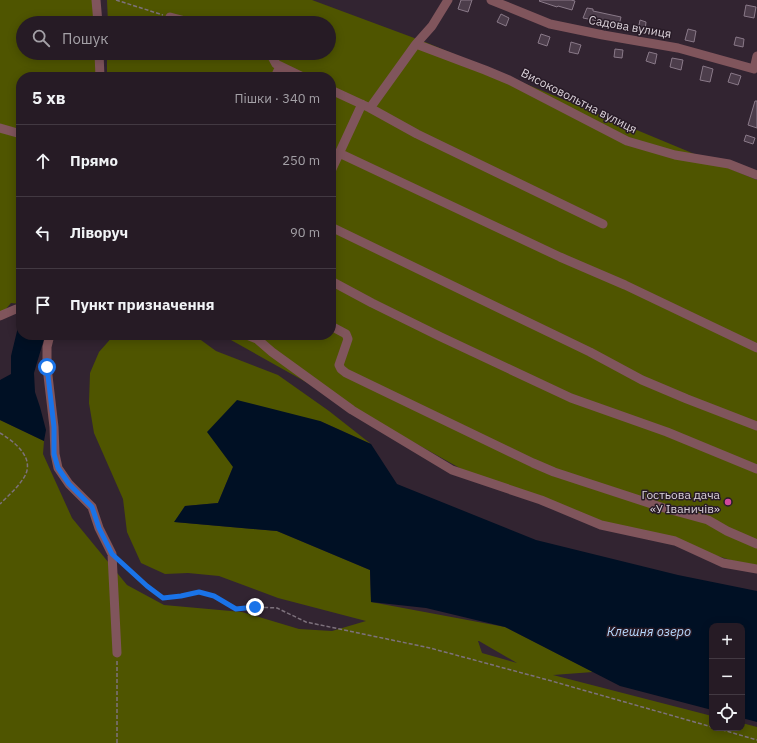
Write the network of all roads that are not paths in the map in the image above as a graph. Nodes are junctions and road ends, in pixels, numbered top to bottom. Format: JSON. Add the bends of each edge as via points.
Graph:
{"nodes":[{"id":1,"x":96,"y":0,"type":"edge"},
{"id":2,"x":448,"y":0,"type":"edge"},
{"id":3,"x":491,"y":0,"type":"edge"},
{"id":4,"x":97,"y":16,"type":"edge"},
{"id":5,"x":416,"y":44,"type":"junction"},
{"id":6,"x":757,"y":56,"type":"edge"},
{"id":7,"x":99,"y":60,"type":"edge"},
{"id":8,"x":274,"y":60,"type":"edge"},
{"id":9,"x":280,"y":66,"type":"junction"},
{"id":10,"x":100,"y":72,"type":"edge"},
{"id":11,"x":277,"y":72,"type":"edge"},
{"id":12,"x":293,"y":72,"type":"edge"},
{"id":13,"x":336,"y":92,"type":"edge"},
{"id":14,"x":366,"y":106,"type":"junction"},
{"id":15,"x":0,"y":128,"type":"edge"},
{"id":16,"x":16,"y":133,"type":"edge"},
{"id":17,"x":339,"y":154,"type":"junction"},
{"id":18,"x":336,"y":160,"type":"edge"},
{"id":19,"x":757,"y":175,"type":"edge"},
{"id":20,"x":603,"y":224,"type":"dead end"},
{"id":21,"x":336,"y":228,"type":"edge"},
{"id":22,"x":336,"y":284,"type":"edge"},
{"id":23,"x":16,"y":309,"type":"edge"},
{"id":24,"x":0,"y":316,"type":"edge"},
{"id":25,"x":336,"y":329,"type":"edge"},
{"id":26,"x":49,"y":340,"type":"edge"},
{"id":27,"x":258,"y":340,"type":"edge"},
{"id":28,"x":757,"y":348,"type":"edge"},
{"id":29,"x":757,"y":426,"type":"edge"},
{"id":30,"x":757,"y":469,"type":"edge"},
{"id":31,"x":757,"y":544,"type":"edge"},
{"id":32,"x":757,"y":569,"type":"edge"},
{"id":33,"x":117,"y":654,"type":"road end"}],
"edges":[{"from":1,"to":4,"type":"street"},
{"from":2,"to":5,"type":"street","via":[[432,26]]},
{"from":3,"to":6,"type":"street","name":"Садова вулиця","via":[[550,24],[678,48],[754,69]]},
{"from":5,"to":14,"type":"street"},
{"from":5,"to":19,"type":"street","name":"Високовольтна вулиця","via":[[508,80],[627,141],[675,155],[729,164]]},
{"from":7,"to":10,"type":"street"},
{"from":8,"to":9,"type":"street"},
{"from":9,"to":11,"type":"street"},
{"from":9,"to":12,"type":"street"},
{"from":13,"to":14,"type":"street"},
{"from":14,"to":17,"type":"street"},
{"from":14,"to":20,"type":"street","via":[[417,134]]},
{"from":15,"to":16,"type":"street"},
{"from":17,"to":18,"type":"street"},
{"from":17,"to":28,"type":"street"},
{"from":21,"to":29,"type":"street","via":[[590,352],[642,380]]},
{"from":22,"to":30,"type":"street","via":[[571,398],[666,432]]},
{"from":23,"to":24,"type":"street"},
{"from":25,"to":31,"type":"street","via":[[346,334],[348,339],[339,365],[346,373],[547,469],[708,520]]},
{"from":26,"to":33,"type":"street","via":[[47,367],[54,427],[54,454],[58,468],[69,484],[92,507],[112,554]]},
{"from":27,"to":32,"type":"street","via":[[352,410],[452,470],[542,500],[601,525],[675,541],[723,563]]}]}
